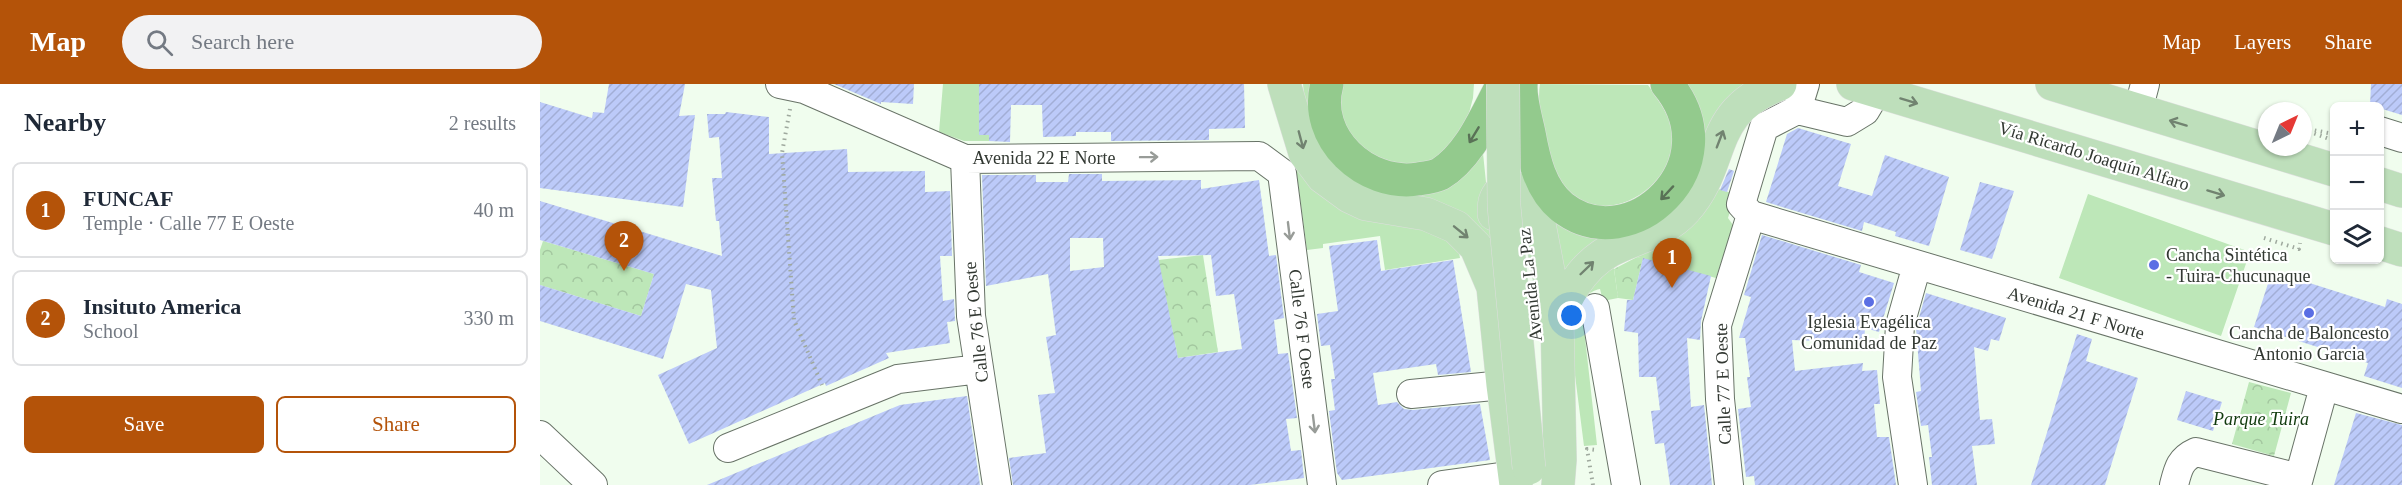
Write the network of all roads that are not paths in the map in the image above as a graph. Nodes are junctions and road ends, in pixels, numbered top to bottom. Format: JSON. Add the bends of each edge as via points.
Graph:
{"nodes":[{"id":1,"x":1284,"y":84,"type":"edge"},
{"id":2,"x":1667,"y":84,"type":"edge"},
{"id":3,"x":2052,"y":84,"type":"edge"},
{"id":4,"x":787,"y":85,"type":"edge"},
{"id":5,"x":1512,"y":85,"type":"edge"},
{"id":6,"x":1865,"y":88,"type":"edge"},
{"id":7,"x":1325,"y":91,"type":"edge"},
{"id":8,"x":1794,"y":93,"type":"edge"},
{"id":9,"x":2142,"y":97,"type":"edge"},
{"id":10,"x":2384,"y":133,"type":"edge"},
{"id":11,"x":2402,"y":138,"type":"edge"},
{"id":12,"x":964,"y":159,"type":"junction"},
{"id":13,"x":2330,"y":168,"type":"edge"},
{"id":14,"x":1282,"y":173,"type":"joint"},
{"id":15,"x":2384,"y":186,"type":"edge"},
{"id":16,"x":2402,"y":191,"type":"edge"},
{"id":17,"x":1751,"y":215,"type":"junction"},
{"id":18,"x":2330,"y":228,"type":"edge"},
{"id":19,"x":2384,"y":245,"type":"edge"},
{"id":20,"x":2402,"y":250,"type":"edge"},
{"id":21,"x":1917,"y":265,"type":"junction"},
{"id":22,"x":1493,"y":287,"type":"junction"},
{"id":23,"x":1595,"y":308,"type":"dead end"},
{"id":24,"x":1557,"y":317,"type":"junction"},
{"id":25,"x":979,"y":369,"type":"junction"},
{"id":26,"x":1503,"y":385,"type":"junction"},
{"id":27,"x":2325,"y":387,"type":"junction"},
{"id":28,"x":1411,"y":394,"type":"dead end"},
{"id":29,"x":2402,"y":409,"type":"edge"},
{"id":30,"x":540,"y":435,"type":"edge"},
{"id":31,"x":728,"y":448,"type":"dead end"},
{"id":32,"x":1536,"y":478,"type":"edge"},
{"id":33,"x":2298,"y":481,"type":"edge"},
{"id":34,"x":593,"y":485,"type":"edge"},
{"id":35,"x":997,"y":485,"type":"edge"},
{"id":36,"x":1322,"y":485,"type":"edge"},
{"id":37,"x":1442,"y":485,"type":"edge"},
{"id":38,"x":1626,"y":485,"type":"edge"},
{"id":39,"x":1730,"y":485,"type":"edge"},
{"id":40,"x":1913,"y":485,"type":"edge"},
{"id":41,"x":2174,"y":485,"type":"edge"}],
"edges":[{"from":1,"to":22,"type":"main road","one_way":true,"via":[[1305,153],[1323,177],[1366,204],[1426,214],[1456,227],[1476,247]]},
{"from":2,"to":5,"type":"highway","one_way":true,"via":[[1680,102],[1688,125],[1685,165],[1676,184],[1653,207],[1613,221],[1595,221],[1573,214],[1554,197],[1534,160]]},
{"from":3,"to":9,"type":"main road"},
{"from":4,"to":12,"type":"street","name":"Avenida 22 E Norte","via":[[804,88]]},
{"from":5,"to":7,"type":"highway","one_way":true,"via":[[1457,160],[1437,176],[1402,181],[1370,171],[1338,146],[1325,121]]},
{"from":5,"to":32,"type":"main road","name":"Avenida La Paz","bridge":true,"via":[[1504,207]]},
{"from":6,"to":8,"type":"street","via":[[1865,111],[1846,122]]},
{"from":6,"to":18,"type":"main road","name":"Vía Ricardo Joaquín Alfaro","one_way":true},
{"from":8,"to":17,"type":"street","via":[[1764,127],[1741,204]]},
{"from":24,"to":8,"type":"main road","one_way":true,"via":[[1574,283],[1593,261],[1660,230],[1683,212],[1700,189],[1723,131],[1736,110],[1755,95]]},
{"from":13,"to":9,"type":"main road","one_way":true},
{"from":10,"to":11,"type":"street"},
{"from":12,"to":14,"type":"street","name":"Avenida 22 E Norte","one_way":true,"via":[[1259,156]]},
{"from":12,"to":25,"type":"street","name":"Calle 76 E Oeste","via":[[971,316]]},
{"from":14,"to":36,"type":"street","name":"Calle 76 F Oeste","one_way":true},
{"from":15,"to":16,"type":"main road"},
{"from":17,"to":21,"type":"street","name":"Avenida 21 F Norte"},
{"from":17,"to":39,"type":"street","name":"Calle 77 E Oeste","via":[[1717,325],[1720,399]]},
{"from":19,"to":20,"type":"main road"},
{"from":21,"to":27,"type":"street","name":"Avenida 21 F Norte"},
{"from":21,"to":40,"type":"street","via":[[1900,325],[1897,377]]},
{"from":22,"to":24,"type":"main road","via":[[1495,201],[1504,190],[1525,191],[1536,208]]},
{"from":22,"to":26,"type":"main road"},
{"from":23,"to":38,"type":"street"},
{"from":24,"to":32,"type":"main road","via":[[1560,460]]},
{"from":25,"to":31,"type":"street","via":[[898,379]]},
{"from":25,"to":35,"type":"street","name":"Calle 76 E Oeste"},
{"from":26,"to":28,"type":"street"},
{"from":26,"to":32,"type":"main road"},
{"from":27,"to":29,"type":"street","name":"Avenida 21 F Norte"},
{"from":27,"to":33,"type":"street"},
{"from":30,"to":34,"type":"street"},
{"from":32,"to":37,"type":"street"},
{"from":33,"to":41,"type":"street","via":[[2196,452],[2179,464]]}]}
